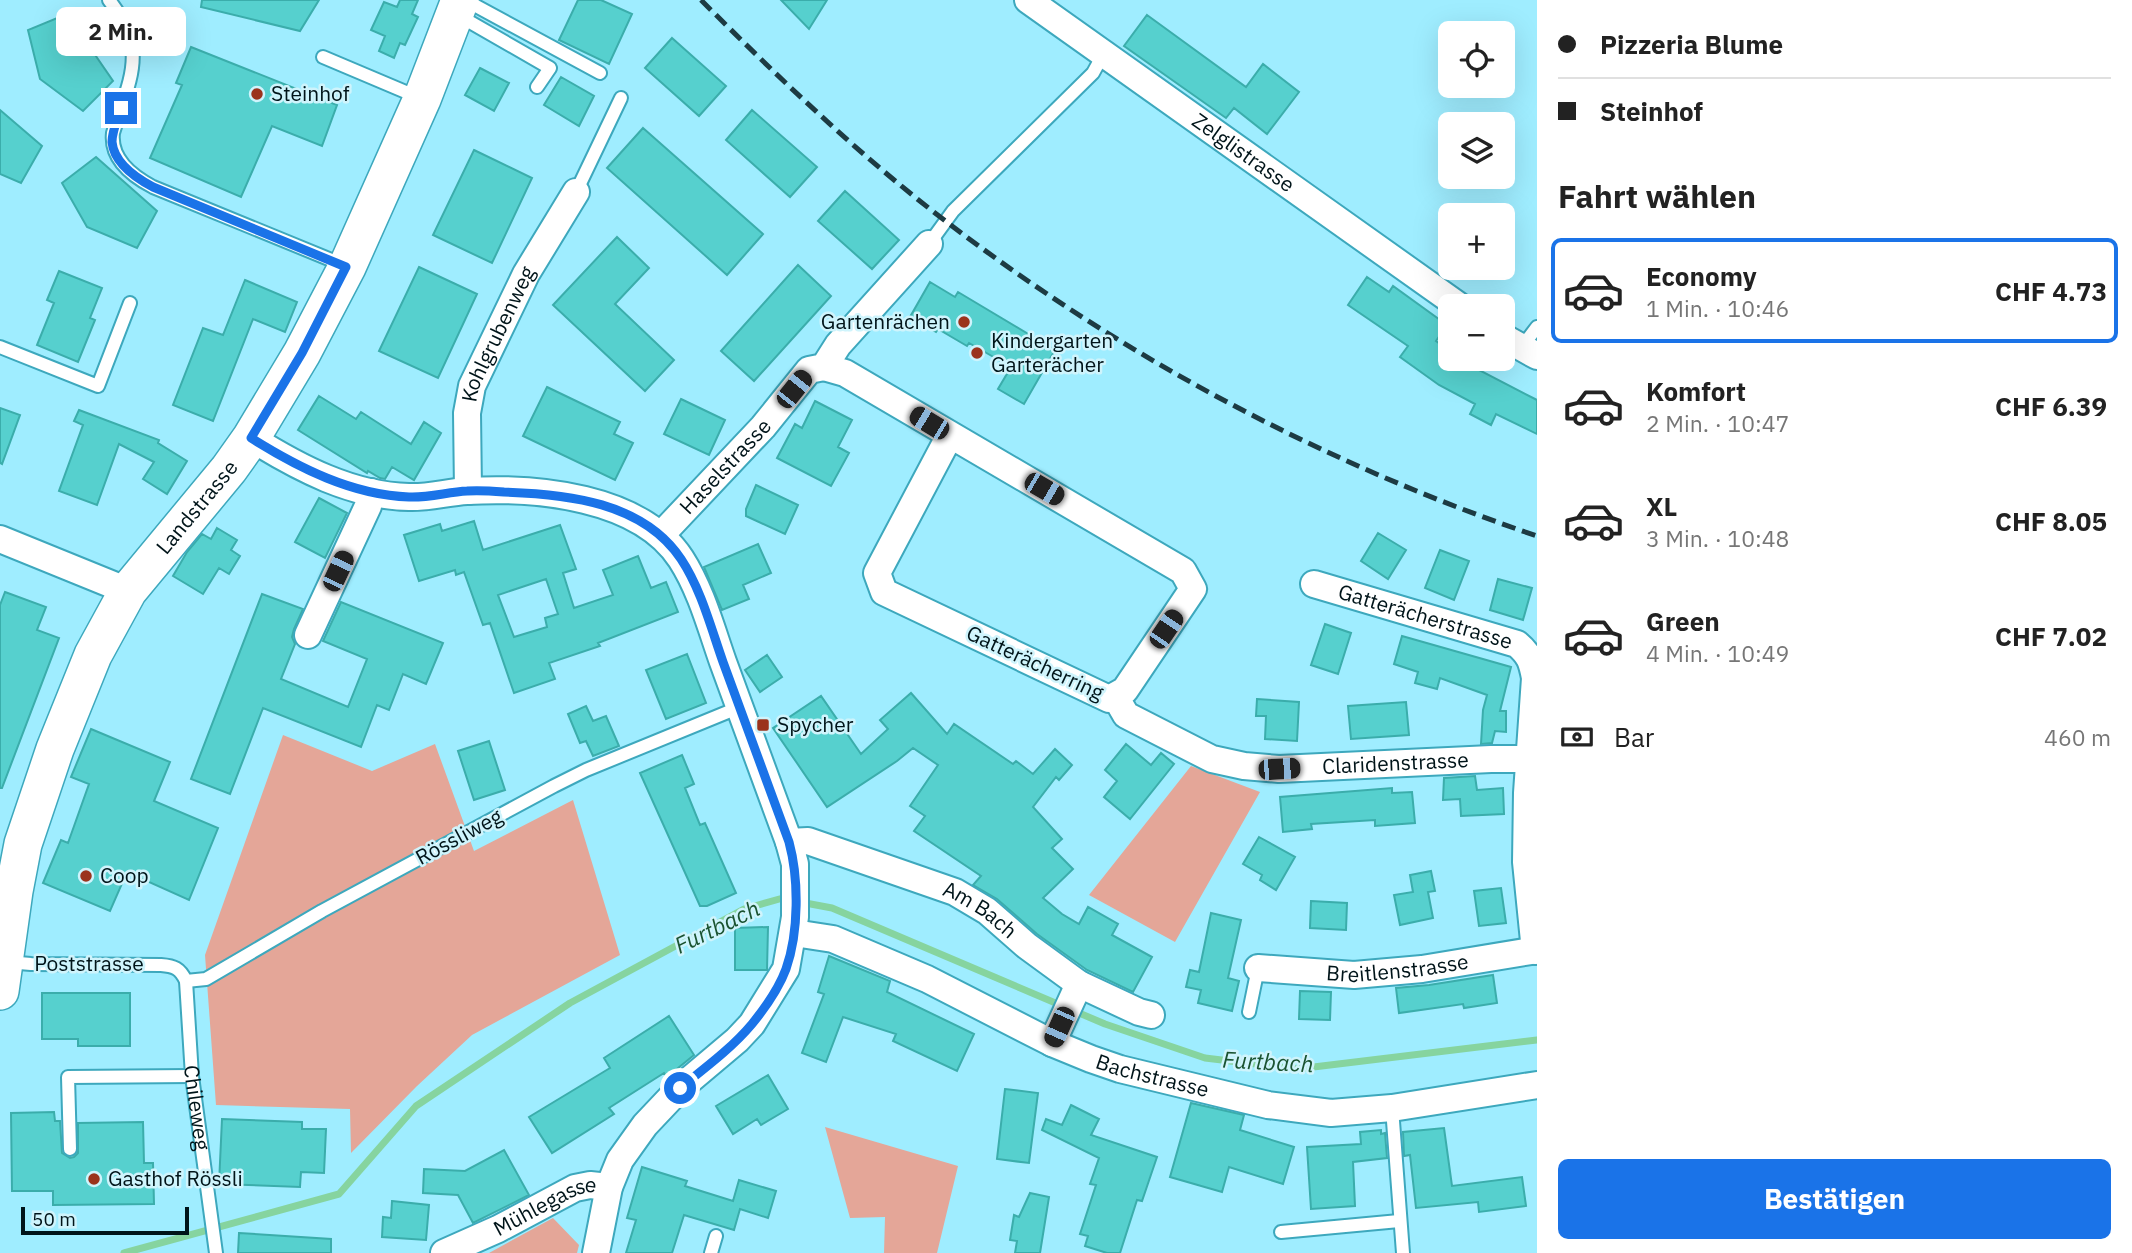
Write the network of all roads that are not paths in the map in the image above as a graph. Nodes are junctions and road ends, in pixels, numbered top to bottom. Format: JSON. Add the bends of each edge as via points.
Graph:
{"nodes":[{"id":1,"x":109,"y":0,"type":"edge"},
{"id":2,"x":1028,"y":0,"type":"edge"},
{"id":3,"x":461,"y":5,"type":"edge"},
{"id":4,"x":1104,"y":53,"type":"junction"},
{"id":5,"x":323,"y":57,"type":"dead end"},
{"id":6,"x":600,"y":73,"type":"dead end"},
{"id":7,"x":537,"y":87,"type":"dead end"},
{"id":8,"x":621,"y":98,"type":"dead end"},
{"id":9,"x":422,"y":99,"type":"junction"},
{"id":10,"x":576,"y":192,"type":"joint"},
{"id":11,"x":929,"y":244,"type":"joint"},
{"id":12,"x":346,"y":267,"type":"junction"},
{"id":13,"x":1442,"y":294,"type":"edge"},
{"id":14,"x":130,"y":303,"type":"dead end"},
{"id":15,"x":1537,"y":327,"type":"edge"},
{"id":16,"x":0,"y":347,"type":"edge"},
{"id":17,"x":1520,"y":347,"type":"edge"},
{"id":18,"x":824,"y":367,"type":"junction"},
{"id":19,"x":950,"y":435,"type":"junction"},
{"id":20,"x":251,"y":438,"type":"junction"},
{"id":21,"x":468,"y":491,"type":"junction"},
{"id":22,"x":371,"y":492,"type":"junction"},
{"id":23,"x":661,"y":535,"type":"junction"},
{"id":24,"x":0,"y":539,"type":"edge"},
{"id":25,"x":1314,"y":584,"type":"dead end"},
{"id":26,"x":128,"y":590,"type":"junction"},
{"id":27,"x":308,"y":635,"type":"dead end"},
{"id":28,"x":1115,"y":696,"type":"junction"},
{"id":29,"x":740,"y":707,"type":"junction"},
{"id":30,"x":1529,"y":759,"type":"junction"},
{"id":31,"x":12,"y":839,"type":"edge"},
{"id":32,"x":789,"y":842,"type":"junction"},
{"id":33,"x":794,"y":925,"type":"junction"},
{"id":34,"x":1536,"y":951,"type":"edge"},
{"id":35,"x":1258,"y":968,"type":"joint"},
{"id":36,"x":2,"y":976,"type":"edge"},
{"id":37,"x":186,"y":981,"type":"junction"},
{"id":38,"x":1077,"y":988,"type":"junction"},
{"id":39,"x":1249,"y":1012,"type":"dead end"},
{"id":40,"x":1152,"y":1015,"type":"dead end"},
{"id":41,"x":1056,"y":1035,"type":"junction"},
{"id":42,"x":192,"y":1076,"type":"junction"},
{"id":43,"x":1537,"y":1085,"type":"edge"},
{"id":44,"x":1392,"y":1108,"type":"junction"},
{"id":45,"x":70,"y":1149,"type":"dead end"},
{"id":46,"x":609,"y":1187,"type":"junction"},
{"id":47,"x":1399,"y":1222,"type":"junction"},
{"id":48,"x":1281,"y":1232,"type":"dead end"},
{"id":49,"x":716,"y":1236,"type":"dead end"},
{"id":50,"x":215,"y":1246,"type":"edge"},
{"id":51,"x":444,"y":1253,"type":"edge"},
{"id":52,"x":596,"y":1253,"type":"edge"},
{"id":53,"x":711,"y":1253,"type":"edge"},
{"id":54,"x":1403,"y":1253,"type":"edge"}],
"edges":[{"from":1,"to":12,"type":"lane","via":[[130,33],[133,51],[133,68],[112,143],[127,169],[153,187]]},
{"from":2,"to":4,"type":"street","name":"Zelglistrasse"},
{"from":3,"to":6,"type":"lane"},
{"from":3,"to":7,"type":"lane","via":[[550,68]]},
{"from":3,"to":9,"type":"main road","name":"Landstrasse"},
{"from":4,"to":11,"type":"lane","via":[[1093,73],[953,211]]},
{"from":4,"to":13,"type":"street","name":"Zelglistrasse"},
{"from":5,"to":9,"type":"lane"},
{"from":8,"to":10,"type":"lane"},
{"from":9,"to":12,"type":"main road","name":"Landstrasse"},
{"from":10,"to":21,"type":"street","name":"Kohlgrubenweg","via":[[526,274],[472,386],[467,412]]},
{"from":11,"to":18,"type":"street","name":"Haselstrasse","via":[[838,345]]},
{"from":12,"to":20,"type":"main road","name":"Landstrasse"},
{"from":14,"to":16,"type":"lane","via":[[98,386]]},
{"from":15,"to":17,"type":"lane"},
{"from":18,"to":19,"type":"street","name":"Gatterächerring","via":[[845,373]]},
{"from":18,"to":23,"type":"street","name":"Haselstrasse","via":[[809,370],[763,427]]},
{"from":19,"to":28,"type":"street","name":"Gatterächerring","via":[[1183,571],[1193,589],[1125,690]]},
{"from":19,"to":28,"type":"street","name":"Gatterächerring","via":[[877,573],[884,592],[1109,699]]},
{"from":20,"to":22,"type":"street","via":[[316,474]]},
{"from":20,"to":26,"type":"main road","name":"Landstrasse"},
{"from":21,"to":22,"type":"street","via":[[410,497]]},
{"from":21,"to":23,"type":"street","via":[[582,499],[614,509]]},
{"from":22,"to":27,"type":"street"},
{"from":23,"to":29,"type":"street","via":[[681,559],[700,600]]},
{"from":24,"to":26,"type":"street"},
{"from":25,"to":30,"type":"street","name":"Gatterächerstrasse","via":[[1517,644],[1528,653],[1535,678]]},
{"from":26,"to":31,"type":"main road","name":"Landstrasse","via":[[93,655]]},
{"from":28,"to":30,"type":"street","name":"Claridenstrasse","via":[[1126,715],[1212,759],[1244,766],[1279,769]]},
{"from":29,"to":32,"type":"street"},
{"from":29,"to":37,"type":"lane","name":"Rössliweg","via":[[586,770],[205,979]]},
{"from":30,"to":34,"type":"street","name":"Gatterächerstrasse","via":[[1526,862]]},
{"from":31,"to":36,"type":"main road","name":"Landstrasse","via":[[13,891]]},
{"from":32,"to":33,"type":"street","via":[[795,864]]},
{"from":32,"to":38,"type":"street","name":"Am Bach","via":[[808,841],[955,892],[987,911]]},
{"from":33,"to":41,"type":"street","name":"Bachstrasse"},
{"from":33,"to":46,"type":"street","via":[[786,969],[752,1024],[645,1125],[620,1160]]},
{"from":34,"to":35,"type":"street","name":"Breitlenstrasse","via":[[1354,975]]},
{"from":35,"to":39,"type":"lane"},
{"from":36,"to":37,"type":"lane","name":"Poststrasse","via":[[31,964],[161,965],[182,972]]},
{"from":37,"to":42,"type":"lane","name":"Chileweg"},
{"from":38,"to":40,"type":"street","name":"Am Bach"},
{"from":38,"to":41,"type":"street"},
{"from":41,"to":44,"type":"street","name":"Bachstrasse","via":[[1120,1069],[1268,1105],[1331,1113]]},
{"from":42,"to":45,"type":"lane","via":[[68,1077]]},
{"from":42,"to":50,"type":"lane","name":"Chileweg"},
{"from":43,"to":44,"type":"street","name":"Bachstrasse"},
{"from":44,"to":47,"type":"lane"},
{"from":46,"to":51,"type":"street","name":"Mühlegasse","via":[[575,1188]]},
{"from":46,"to":52,"type":"street"},
{"from":47,"to":48,"type":"lane"},
{"from":47,"to":54,"type":"lane"},
{"from":49,"to":53,"type":"lane"}]}
